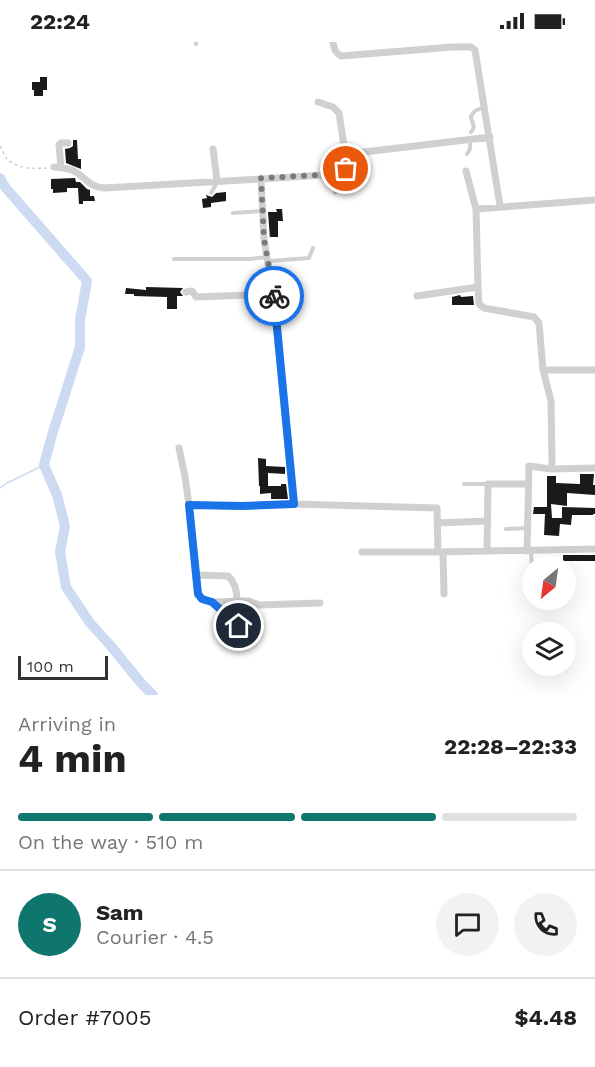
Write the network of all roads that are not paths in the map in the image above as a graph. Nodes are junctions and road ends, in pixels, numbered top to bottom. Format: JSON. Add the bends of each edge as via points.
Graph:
{"nodes":[{"id":1,"x":333,"y":42,"type":"edge"},
{"id":2,"x":418,"y":46,"type":"edge"},
{"id":3,"x":318,"y":102,"type":"dead end"},
{"id":4,"x":484,"y":106,"type":"junction"},
{"id":5,"x":471,"y":132,"type":"dead end"},
{"id":6,"x":490,"y":137,"type":"junction"},
{"id":7,"x":470,"y":140,"type":"junction"},
{"id":8,"x":68,"y":142,"type":"dead end"},
{"id":9,"x":213,"y":148,"type":"dead end"},
{"id":10,"x":467,"y":154,"type":"dead end"},
{"id":11,"x":352,"y":157,"type":"junction"},
{"id":12,"x":466,"y":171,"type":"dead end"},
{"id":13,"x":335,"y":174,"type":"junction"},
{"id":14,"x":261,"y":178,"type":"junction"},
{"id":15,"x":218,"y":181,"type":"junction"},
{"id":16,"x":211,"y":193,"type":"dead end"},
{"id":17,"x":335,"y":193,"type":"dead end"},
{"id":18,"x":595,"y":200,"type":"edge"},
{"id":19,"x":500,"y":206,"type":"junction"},
{"id":20,"x":476,"y":209,"type":"junction"},
{"id":21,"x":262,"y":211,"type":"junction"},
{"id":22,"x":233,"y":213,"type":"dead end"},
{"id":23,"x":313,"y":248,"type":"dead end"},
{"id":24,"x":174,"y":259,"type":"dead end"},
{"id":25,"x":268,"y":259,"type":"junction"},
{"id":26,"x":478,"y":287,"type":"junction"},
{"id":27,"x":186,"y":292,"type":"dead end"},
{"id":28,"x":273,"y":294,"type":"junction"},
{"id":29,"x":417,"y":296,"type":"dead end"},
{"id":30,"x":543,"y":370,"type":"junction"},
{"id":31,"x":595,"y":370,"type":"edge"},
{"id":32,"x":178,"y":448,"type":"dead end"},
{"id":33,"x":595,"y":468,"type":"edge"},
{"id":34,"x":551,"y":469,"type":"junction"},
{"id":35,"x":464,"y":484,"type":"dead end"},
{"id":36,"x":488,"y":484,"type":"junction"},
{"id":37,"x":528,"y":484,"type":"junction"},
{"id":38,"x":294,"y":504,"type":"junction"},
{"id":39,"x":189,"y":505,"type":"junction"},
{"id":40,"x":487,"y":521,"type":"junction"},
{"id":41,"x":437,"y":523,"type":"junction"},
{"id":42,"x":527,"y":528,"type":"junction"},
{"id":43,"x":506,"y":529,"type":"dead end"},
{"id":44,"x":595,"y":549,"type":"edge"},
{"id":45,"x":529,"y":551,"type":"junction"},
{"id":46,"x":363,"y":552,"type":"dead end"},
{"id":47,"x":441,"y":552,"type":"junction"},
{"id":48,"x":487,"y":552,"type":"junction"},
{"id":49,"x":530,"y":556,"type":"edge"},
{"id":50,"x":196,"y":575,"type":"junction"},
{"id":51,"x":444,"y":594,"type":"dead end"},
{"id":52,"x":237,"y":601,"type":"junction"},
{"id":53,"x":212,"y":602,"type":"junction"},
{"id":54,"x":320,"y":603,"type":"dead end"},
{"id":55,"x":239,"y":626,"type":"dead end"}],
"edges":[{"from":1,"to":2,"type":"street","via":[[334,50],[341,56]]},
{"from":2,"to":4,"type":"street","via":[[475,50]]},
{"from":3,"to":11,"type":"street","via":[[339,113],[345,152]]},
{"from":4,"to":5,"type":"lane","via":[[471,116],[475,126]]},
{"from":4,"to":6,"type":"street"},
{"from":6,"to":7,"type":"street"},
{"from":6,"to":19,"type":"street"},
{"from":7,"to":10,"type":"lane"},
{"from":7,"to":11,"type":"street","via":[[356,153]]},
{"from":8,"to":15,"type":"street","via":[[59,145],[57,167],[73,171],[96,187]]},
{"from":9,"to":15,"type":"street"},
{"from":11,"to":13,"type":"street","via":[[343,172]]},
{"from":12,"to":20,"type":"street"},
{"from":13,"to":14,"type":"street"},
{"from":13,"to":17,"type":"lane"},
{"from":14,"to":15,"type":"street"},
{"from":14,"to":21,"type":"street"},
{"from":15,"to":16,"type":"lane"},
{"from":18,"to":19,"type":"street"},
{"from":19,"to":20,"type":"street"},
{"from":20,"to":26,"type":"street"},
{"from":21,"to":22,"type":"lane"},
{"from":21,"to":25,"type":"street"},
{"from":23,"to":25,"type":"lane","via":[[309,258]]},
{"from":24,"to":25,"type":"lane"},
{"from":25,"to":28,"type":"street"},
{"from":26,"to":29,"type":"street"},
{"from":26,"to":30,"type":"street","via":[[479,304],[484,308],[534,317],[539,323]]},
{"from":27,"to":28,"type":"street","via":[[192,291],[196,297]]},
{"from":28,"to":38,"type":"street"},
{"from":30,"to":31,"type":"street"},
{"from":30,"to":34,"type":"street","via":[[551,401]]},
{"from":32,"to":39,"type":"street"},
{"from":33,"to":34,"type":"street"},
{"from":34,"to":37,"type":"street","via":[[529,466]]},
{"from":35,"to":36,"type":"lane"},
{"from":36,"to":37,"type":"street"},
{"from":36,"to":40,"type":"street"},
{"from":37,"to":42,"type":"street"},
{"from":38,"to":39,"type":"street"},
{"from":38,"to":41,"type":"street","via":[[436,508]]},
{"from":39,"to":50,"type":"street"},
{"from":40,"to":41,"type":"street"},
{"from":40,"to":48,"type":"street"},
{"from":41,"to":47,"type":"street"},
{"from":42,"to":43,"type":"lane"},
{"from":42,"to":45,"type":"street"},
{"from":44,"to":45,"type":"street"},
{"from":45,"to":48,"type":"street"},
{"from":45,"to":49,"type":"lane"},
{"from":46,"to":47,"type":"street"},
{"from":47,"to":48,"type":"street"},
{"from":47,"to":51,"type":"street"},
{"from":50,"to":52,"type":"street","via":[[230,577]]},
{"from":50,"to":53,"type":"street","via":[[198,594]]},
{"from":52,"to":53,"type":"street"},
{"from":52,"to":54,"type":"street","via":[[259,605]]},
{"from":53,"to":55,"type":"lane"}]}
